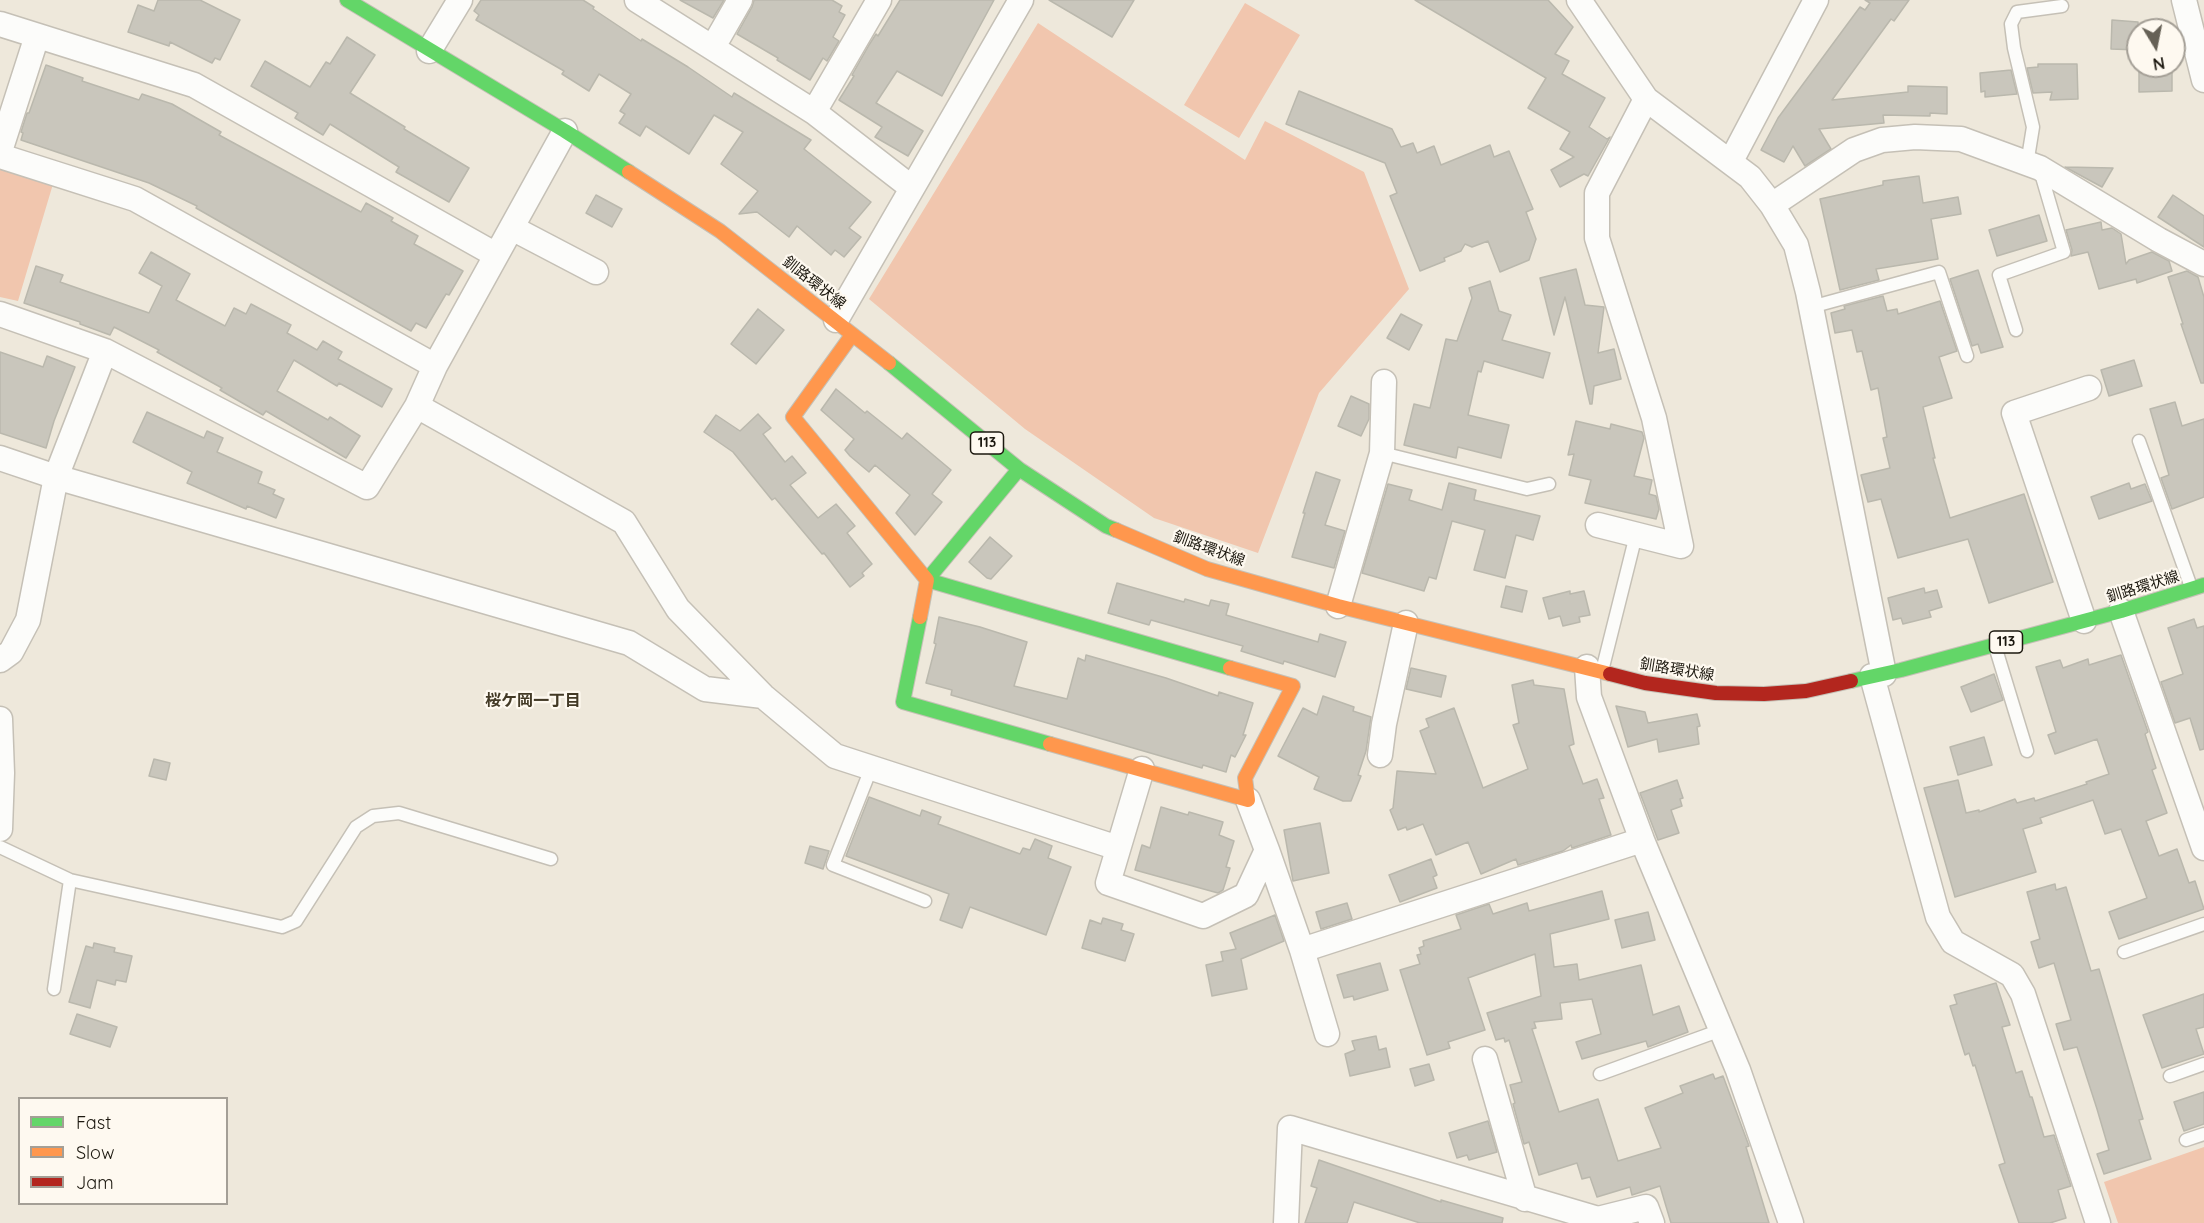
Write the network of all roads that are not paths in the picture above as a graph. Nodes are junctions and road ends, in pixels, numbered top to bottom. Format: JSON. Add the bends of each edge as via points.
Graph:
{"nodes":[{"id":1,"x":347,"y":0,"type":"edge"},
{"id":2,"x":460,"y":0,"type":"edge"},
{"id":3,"x":637,"y":0,"type":"edge"},
{"id":4,"x":740,"y":0,"type":"edge"},
{"id":5,"x":879,"y":0,"type":"edge"},
{"id":6,"x":1021,"y":0,"type":"edge"},
{"id":7,"x":1579,"y":0,"type":"edge"},
{"id":8,"x":1816,"y":0,"type":"edge"},
{"id":9,"x":2184,"y":0,"type":"edge"},
{"id":10,"x":2062,"y":6,"type":"dead end"},
{"id":11,"x":0,"y":24,"type":"edge"},
{"id":12,"x":37,"y":36,"type":"junction"},
{"id":13,"x":713,"y":47,"type":"junction"},
{"id":14,"x":429,"y":51,"type":"junction"},
{"id":15,"x":2204,"y":80,"type":"edge"},
{"id":16,"x":1646,"y":99,"type":"junction"},
{"id":17,"x":814,"y":112,"type":"junction"},
{"id":18,"x":565,"y":131,"type":"junction"},
{"id":19,"x":0,"y":151,"type":"edge"},
{"id":20,"x":0,"y":156,"type":"edge"},
{"id":21,"x":1731,"y":161,"type":"junction"},
{"id":22,"x":2033,"y":166,"type":"junction"},
{"id":23,"x":912,"y":188,"type":"junction"},
{"id":24,"x":1772,"y":206,"type":"junction"},
{"id":25,"x":512,"y":228,"type":"junction"},
{"id":26,"x":496,"y":255,"type":"junction"},
{"id":27,"x":2204,"y":264,"type":"edge"},
{"id":28,"x":596,"y":272,"type":"dead end"},
{"id":29,"x":1811,"y":307,"type":"junction"},
{"id":30,"x":0,"y":314,"type":"edge"},
{"id":31,"x":844,"y":327,"type":"junction"},
{"id":32,"x":2016,"y":330,"type":"dead end"},
{"id":33,"x":105,"y":351,"type":"junction"},
{"id":34,"x":1967,"y":356,"type":"dead end"},
{"id":35,"x":435,"y":366,"type":"junction"},
{"id":36,"x":1384,"y":382,"type":"dead end"},
{"id":37,"x":2089,"y":388,"type":"dead end"},
{"id":38,"x":417,"y":406,"type":"junction"},
{"id":39,"x":2139,"y":441,"type":"dead end"},
{"id":40,"x":1382,"y":453,"type":"junction"},
{"id":41,"x":0,"y":458,"type":"edge"},
{"id":42,"x":1019,"y":469,"type":"junction"},
{"id":43,"x":56,"y":477,"type":"junction"},
{"id":44,"x":1549,"y":484,"type":"dead end"},
{"id":45,"x":1598,"y":525,"type":"dead end"},
{"id":46,"x":1636,"y":535,"type":"junction"},
{"id":47,"x":927,"y":580,"type":"junction"},
{"id":48,"x":2198,"y":587,"type":"edge"},
{"id":49,"x":1338,"y":606,"type":"junction"},
{"id":50,"x":2121,"y":612,"type":"junction"},
{"id":51,"x":2084,"y":621,"type":"junction"},
{"id":52,"x":1406,"y":623,"type":"junction"},
{"id":53,"x":1995,"y":645,"type":"junction"},
{"id":54,"x":0,"y":660,"type":"edge"},
{"id":55,"x":1594,"y":669,"type":"junction"},
{"id":56,"x":1878,"y":675,"type":"junction"},
{"id":57,"x":763,"y":696,"type":"junction"},
{"id":58,"x":0,"y":719,"type":"edge"},
{"id":59,"x":2027,"y":752,"type":"dead end"},
{"id":60,"x":1380,"y":755,"type":"dead end"},
{"id":61,"x":872,"y":766,"type":"junction"},
{"id":62,"x":1142,"y":769,"type":"junction"},
{"id":63,"x":1248,"y":800,"type":"junction"},
{"id":64,"x":0,"y":829,"type":"edge"},
{"id":65,"x":1642,"y":840,"type":"junction"},
{"id":66,"x":0,"y":847,"type":"edge"},
{"id":67,"x":1118,"y":848,"type":"junction"},
{"id":68,"x":2204,"y":848,"type":"edge"},
{"id":69,"x":1267,"y":850,"type":"junction"},
{"id":70,"x":551,"y":859,"type":"dead end"},
{"id":71,"x":70,"y":880,"type":"junction"},
{"id":72,"x":925,"y":901,"type":"dead end"},
{"id":73,"x":2204,"y":924,"type":"edge"},
{"id":74,"x":1302,"y":950,"type":"junction"},
{"id":75,"x":2124,"y":952,"type":"dead end"},
{"id":76,"x":54,"y":989,"type":"dead end"},
{"id":77,"x":1721,"y":1030,"type":"junction"},
{"id":78,"x":1326,"y":1034,"type":"dead end"},
{"id":79,"x":1485,"y":1059,"type":"dead end"},
{"id":80,"x":2204,"y":1064,"type":"edge"},
{"id":81,"x":1600,"y":1074,"type":"dead end"},
{"id":82,"x":2170,"y":1076,"type":"dead end"},
{"id":83,"x":2204,"y":1134,"type":"edge"},
{"id":84,"x":2186,"y":1140,"type":"dead end"},
{"id":85,"x":1525,"y":1199,"type":"junction"},
{"id":86,"x":1286,"y":1223,"type":"edge"},
{"id":87,"x":1652,"y":1223,"type":"edge"},
{"id":88,"x":1791,"y":1223,"type":"edge"},
{"id":89,"x":2098,"y":1223,"type":"edge"}],
"edges":[{"from":1,"to":14,"type":"main road","name":"釧路環状線","number":"113"},
{"from":2,"to":14,"type":"street"},
{"from":3,"to":13,"type":"street"},
{"from":4,"to":13,"type":"street"},
{"from":5,"to":17,"type":"street"},
{"from":6,"to":23,"type":"street"},
{"from":7,"to":16,"type":"street"},
{"from":8,"to":21,"type":"street"},
{"from":9,"to":15,"type":"street"},
{"from":10,"to":22,"type":"lane","via":[[2017,12],[2011,24],[2033,127]]},
{"from":11,"to":12,"type":"street"},
{"from":12,"to":19,"type":"street"},
{"from":12,"to":26,"type":"street","via":[[194,85]]},
{"from":13,"to":17,"type":"street"},
{"from":14,"to":18,"type":"main road","name":"釧路環状線","number":"113"},
{"from":16,"to":21,"type":"street"},
{"from":16,"to":46,"type":"street","via":[[1597,193],[1597,238],[1654,418],[1681,546]]},
{"from":17,"to":23,"type":"street"},
{"from":18,"to":25,"type":"street"},
{"from":18,"to":31,"type":"main road","name":"釧路環状線","number":"113","via":[[720,231]]},
{"from":20,"to":35,"type":"street","via":[[135,199]]},
{"from":21,"to":24,"type":"street","via":[[1750,177]]},
{"from":22,"to":24,"type":"street","via":[[1961,139],[1881,140],[1854,150]]},
{"from":22,"to":27,"type":"street"},
{"from":22,"to":32,"type":"lane","via":[[2064,252],[1999,275]]},
{"from":23,"to":31,"type":"street"},
{"from":24,"to":29,"type":"street","via":[[1796,245]]},
{"from":25,"to":26,"type":"street"},
{"from":25,"to":28,"type":"street"},
{"from":26,"to":35,"type":"street"},
{"from":29,"to":34,"type":"lane","via":[[1939,272]]},
{"from":29,"to":56,"type":"street"},
{"from":30,"to":33,"type":"street"},
{"from":31,"to":42,"type":"main road","name":"釧路環状線","number":"113"},
{"from":31,"to":47,"type":"main road","via":[[793,417]]},
{"from":33,"to":38,"type":"street","via":[[367,487]]},
{"from":33,"to":43,"type":"street"},
{"from":35,"to":38,"type":"street"},
{"from":36,"to":40,"type":"street"},
{"from":37,"to":51,"type":"street","via":[[2014,413]]},
{"from":38,"to":57,"type":"street","via":[[624,522],[678,609]]},
{"from":39,"to":48,"type":"lane"},
{"from":40,"to":44,"type":"lane","via":[[1527,489]]},
{"from":40,"to":49,"type":"street"},
{"from":41,"to":43,"type":"street"},
{"from":42,"to":47,"type":"main road"},
{"from":42,"to":49,"type":"main road","name":"釧路環状線","number":"113","via":[[1106,526],[1207,569]]},
{"from":43,"to":54,"type":"street","via":[[28,620],[11,652]]},
{"from":43,"to":57,"type":"street","via":[[629,643],[705,689]]},
{"from":45,"to":46,"type":"street"},
{"from":46,"to":55,"type":"lane"},
{"from":47,"to":62,"type":"main road","via":[[903,702]]},
{"from":47,"to":63,"type":"main road","via":[[1293,686],[1245,778]]},
{"from":48,"to":50,"type":"main road","name":"釧路環状線","number":"113"},
{"from":49,"to":52,"type":"main road","name":"釧路環状線","number":"113"},
{"from":50,"to":51,"type":"main road","name":"釧路環状線","number":"113"},
{"from":50,"to":68,"type":"street"},
{"from":51,"to":53,"type":"main road","name":"釧路環状線","number":"113"},
{"from":52,"to":55,"type":"main road","name":"釧路環状線","number":"113"},
{"from":52,"to":60,"type":"street"},
{"from":53,"to":56,"type":"main road","name":"釧路環状線","number":"113"},
{"from":53,"to":59,"type":"lane"},
{"from":55,"to":56,"type":"main road","name":"釧路環状線","number":"113","via":[[1645,683],[1716,693],[1806,691]]},
{"from":55,"to":65,"type":"street","via":[[1590,697]]},
{"from":56,"to":89,"type":"street","via":[[1938,917],[1953,942],[2012,975],[2023,994]]},
{"from":57,"to":61,"type":"street","via":[[836,756]]},
{"from":58,"to":64,"type":"street"},
{"from":61,"to":67,"type":"street"},
{"from":61,"to":72,"type":"lane","via":[[833,865]]},
{"from":62,"to":63,"type":"main road"},
{"from":62,"to":67,"type":"street"},
{"from":63,"to":69,"type":"street"},
{"from":65,"to":74,"type":"street"},
{"from":65,"to":77,"type":"street"},
{"from":66,"to":71,"type":"lane"},
{"from":67,"to":69,"type":"street","via":[[1108,883],[1203,916],[1246,895]]},
{"from":69,"to":74,"type":"street"},
{"from":70,"to":71,"type":"lane","via":[[399,813],[373,816],[356,827],[296,921],[282,927]]},
{"from":71,"to":76,"type":"lane"},
{"from":73,"to":75,"type":"lane"},
{"from":74,"to":78,"type":"street"},
{"from":77,"to":81,"type":"lane"},
{"from":77,"to":88,"type":"street"},
{"from":79,"to":85,"type":"street"},
{"from":80,"to":82,"type":"lane"},
{"from":83,"to":84,"type":"lane"},
{"from":85,"to":86,"type":"street","via":[[1290,1128]]},
{"from":85,"to":87,"type":"street","via":[[1598,1219],[1646,1207]]}]}
